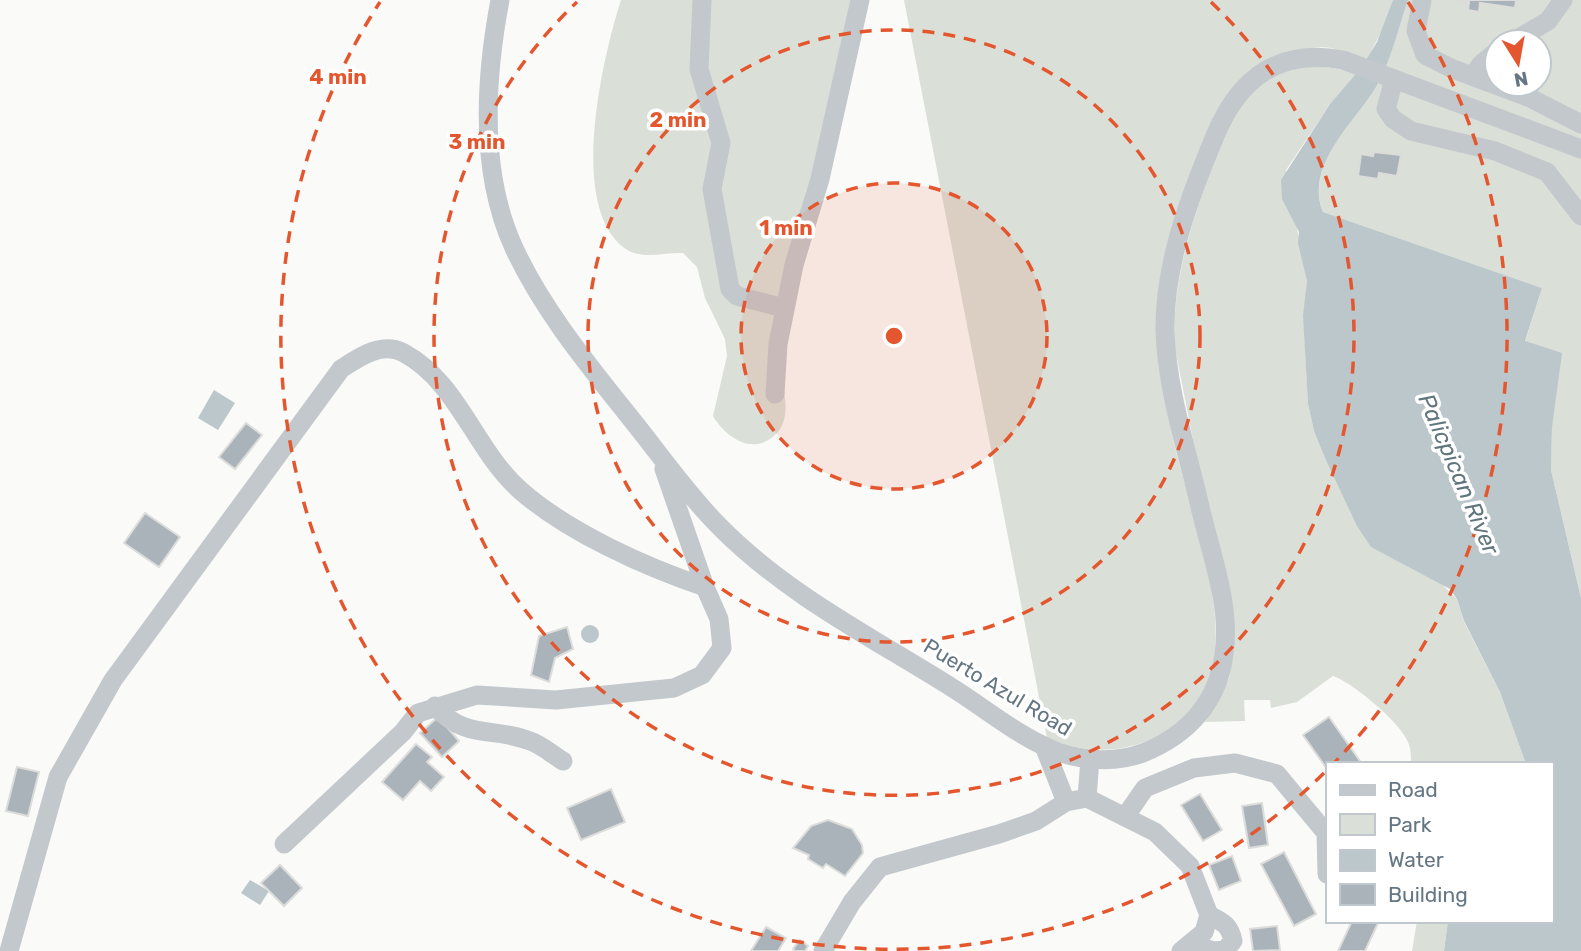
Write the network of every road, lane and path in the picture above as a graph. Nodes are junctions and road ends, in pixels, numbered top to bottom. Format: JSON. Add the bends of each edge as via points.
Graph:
{"nodes":[{"id":1,"x":500,"y":0,"type":"edge"},
{"id":2,"x":702,"y":0,"type":"edge"},
{"id":3,"x":860,"y":0,"type":"edge"},
{"id":4,"x":1422,"y":0,"type":"edge"},
{"id":5,"x":1563,"y":0,"type":"edge"},
{"id":6,"x":1536,"y":28,"type":"edge"},
{"id":7,"x":1483,"y":62,"type":"edge"},
{"id":8,"x":1473,"y":76,"type":"junction"},
{"id":9,"x":1393,"y":79,"type":"junction"},
{"id":10,"x":1581,"y":124,"type":"edge"},
{"id":11,"x":1581,"y":149,"type":"edge"},
{"id":12,"x":1581,"y":216,"type":"edge"},
{"id":13,"x":784,"y":308,"type":"junction"},
{"id":14,"x":775,"y":394,"type":"dead end"},
{"id":15,"x":659,"y":453,"type":"junction"},
{"id":16,"x":705,"y":587,"type":"junction"},
{"id":17,"x":435,"y":706,"type":"junction"},
{"id":18,"x":1044,"y":746,"type":"junction"},
{"id":19,"x":1090,"y":759,"type":"junction"},
{"id":20,"x":563,"y":761,"type":"dead end"},
{"id":21,"x":1087,"y":798,"type":"junction"},
{"id":22,"x":1066,"y":802,"type":"junction"},
{"id":23,"x":1125,"y":817,"type":"junction"},
{"id":24,"x":1326,"y":833,"type":"edge"},
{"id":25,"x":284,"y":844,"type":"dead end"},
{"id":26,"x":1209,"y":915,"type":"junction"},
{"id":27,"x":1187,"y":947,"type":"edge"},
{"id":28,"x":9,"y":951,"type":"edge"},
{"id":29,"x":823,"y":951,"type":"edge"}],
"edges":[{"from":1,"to":15,"type":"street","name":"Puerto Azul Road","via":[[491,54],[490,153],[512,242],[533,284],[584,360]]},
{"from":2,"to":13,"type":"street","via":[[699,69],[721,143],[712,189],[730,289],[737,296]]},
{"from":3,"to":13,"type":"street","via":[[820,179]]},
{"from":4,"to":8,"type":"street","via":[[1416,31],[1420,49],[1433,60]]},
{"from":5,"to":6,"type":"street","via":[[1548,21]]},
{"from":7,"to":8,"type":"street"},
{"from":8,"to":10,"type":"street"},
{"from":9,"to":11,"type":"street","name":"Puerto Azul Road"},
{"from":9,"to":12,"type":"street","via":[[1387,108],[1393,119],[1439,141],[1495,151],[1547,172]]},
{"from":9,"to":19,"type":"street","name":"Puerto Azul Road","via":[[1343,60],[1290,59],[1243,87],[1225,114],[1199,176],[1171,271],[1165,327],[1176,407],[1226,622],[1221,675],[1200,715],[1170,740],[1124,758]]},
{"from":13,"to":14,"type":"street"},
{"from":15,"to":16,"type":"street"},
{"from":15,"to":18,"type":"street","name":"Puerto Azul Road","via":[[721,528],[780,577]]},
{"from":16,"to":17,"type":"street","via":[[719,619],[722,648],[702,675],[674,688],[556,700],[477,695]]},
{"from":16,"to":28,"type":"street","via":[[668,575],[586,535],[520,491],[431,370],[401,351],[369,351],[341,369],[113,680],[58,777]]},
{"from":17,"to":20,"type":"street","via":[[448,722],[531,741]]},
{"from":17,"to":25,"type":"street","via":[[418,713]]},
{"from":18,"to":19,"type":"street","name":"Puerto Azul Road"},
{"from":18,"to":22,"type":"street"},
{"from":19,"to":21,"type":"street"},
{"from":21,"to":22,"type":"street"},
{"from":21,"to":23,"type":"street"},
{"from":22,"to":29,"type":"street","via":[[1036,821],[999,834],[880,867],[852,902]]},
{"from":23,"to":24,"type":"street","via":[[1145,788],[1194,768],[1235,763],[1278,774]]},
{"from":23,"to":26,"type":"street","via":[[1155,832],[1189,866]]},
{"from":26,"to":27,"type":"street","via":[[1204,932]]},
{"from":26,"to":27,"type":"street","via":[[1231,930],[1233,941],[1226,950]]}]}
